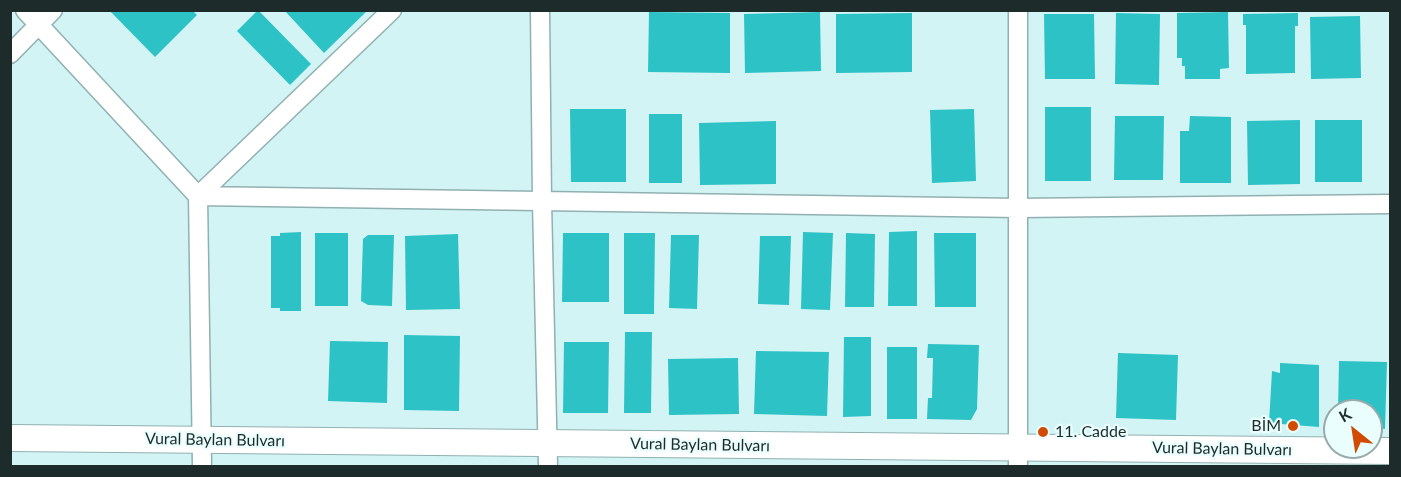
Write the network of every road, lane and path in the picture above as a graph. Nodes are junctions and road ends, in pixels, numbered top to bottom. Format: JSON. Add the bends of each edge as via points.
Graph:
{"nodes":[{"id":1,"x":25,"y":10,"type":"edge"},
{"id":2,"x":53,"y":10,"type":"edge"},
{"id":3,"x":392,"y":10,"type":"edge"},
{"id":4,"x":540,"y":10,"type":"edge"},
{"id":5,"x":1018,"y":10,"type":"edge"},
{"id":6,"x":39,"y":24,"type":"junction"},
{"id":7,"x":10,"y":54,"type":"edge"},
{"id":8,"x":198,"y":196,"type":"junction"},
{"id":9,"x":542,"y":202,"type":"junction"},
{"id":10,"x":1390,"y":204,"type":"edge"},
{"id":11,"x":1018,"y":208,"type":"junction"},
{"id":12,"x":10,"y":438,"type":"edge"},
{"id":13,"x":201,"y":440,"type":"junction"},
{"id":14,"x":1390,"y":451,"type":"edge"},
{"id":15,"x":547,"y":455,"type":"edge"},
{"id":16,"x":1018,"y":457,"type":"edge"},
{"id":17,"x":1264,"y":458,"type":"edge"},
{"id":18,"x":202,"y":466,"type":"edge"}],
"edges":[{"from":1,"to":6,"type":"street"},
{"from":2,"to":6,"type":"street"},
{"from":3,"to":8,"type":"street"},
{"from":4,"to":9,"type":"street"},
{"from":5,"to":11,"type":"street"},
{"from":6,"to":7,"type":"street"},
{"from":6,"to":8,"type":"street"},
{"from":8,"to":9,"type":"street"},
{"from":8,"to":13,"type":"street"},
{"from":9,"to":11,"type":"street"},
{"from":9,"to":15,"type":"street"},
{"from":10,"to":11,"type":"street"},
{"from":11,"to":16,"type":"street"},
{"from":12,"to":13,"type":"main road","name":"Vural Baylan Bulvarı"},
{"from":13,"to":15,"type":"main road","name":"Vural Baylan Bulvarı"},
{"from":13,"to":18,"type":"street"},
{"from":14,"to":17,"type":"main road","name":"Vural Baylan Bulvarı"},
{"from":15,"to":16,"type":"main road","name":"Vural Baylan Bulvarı"},
{"from":16,"to":17,"type":"main road","name":"Vural Baylan Bulvarı"}]}
